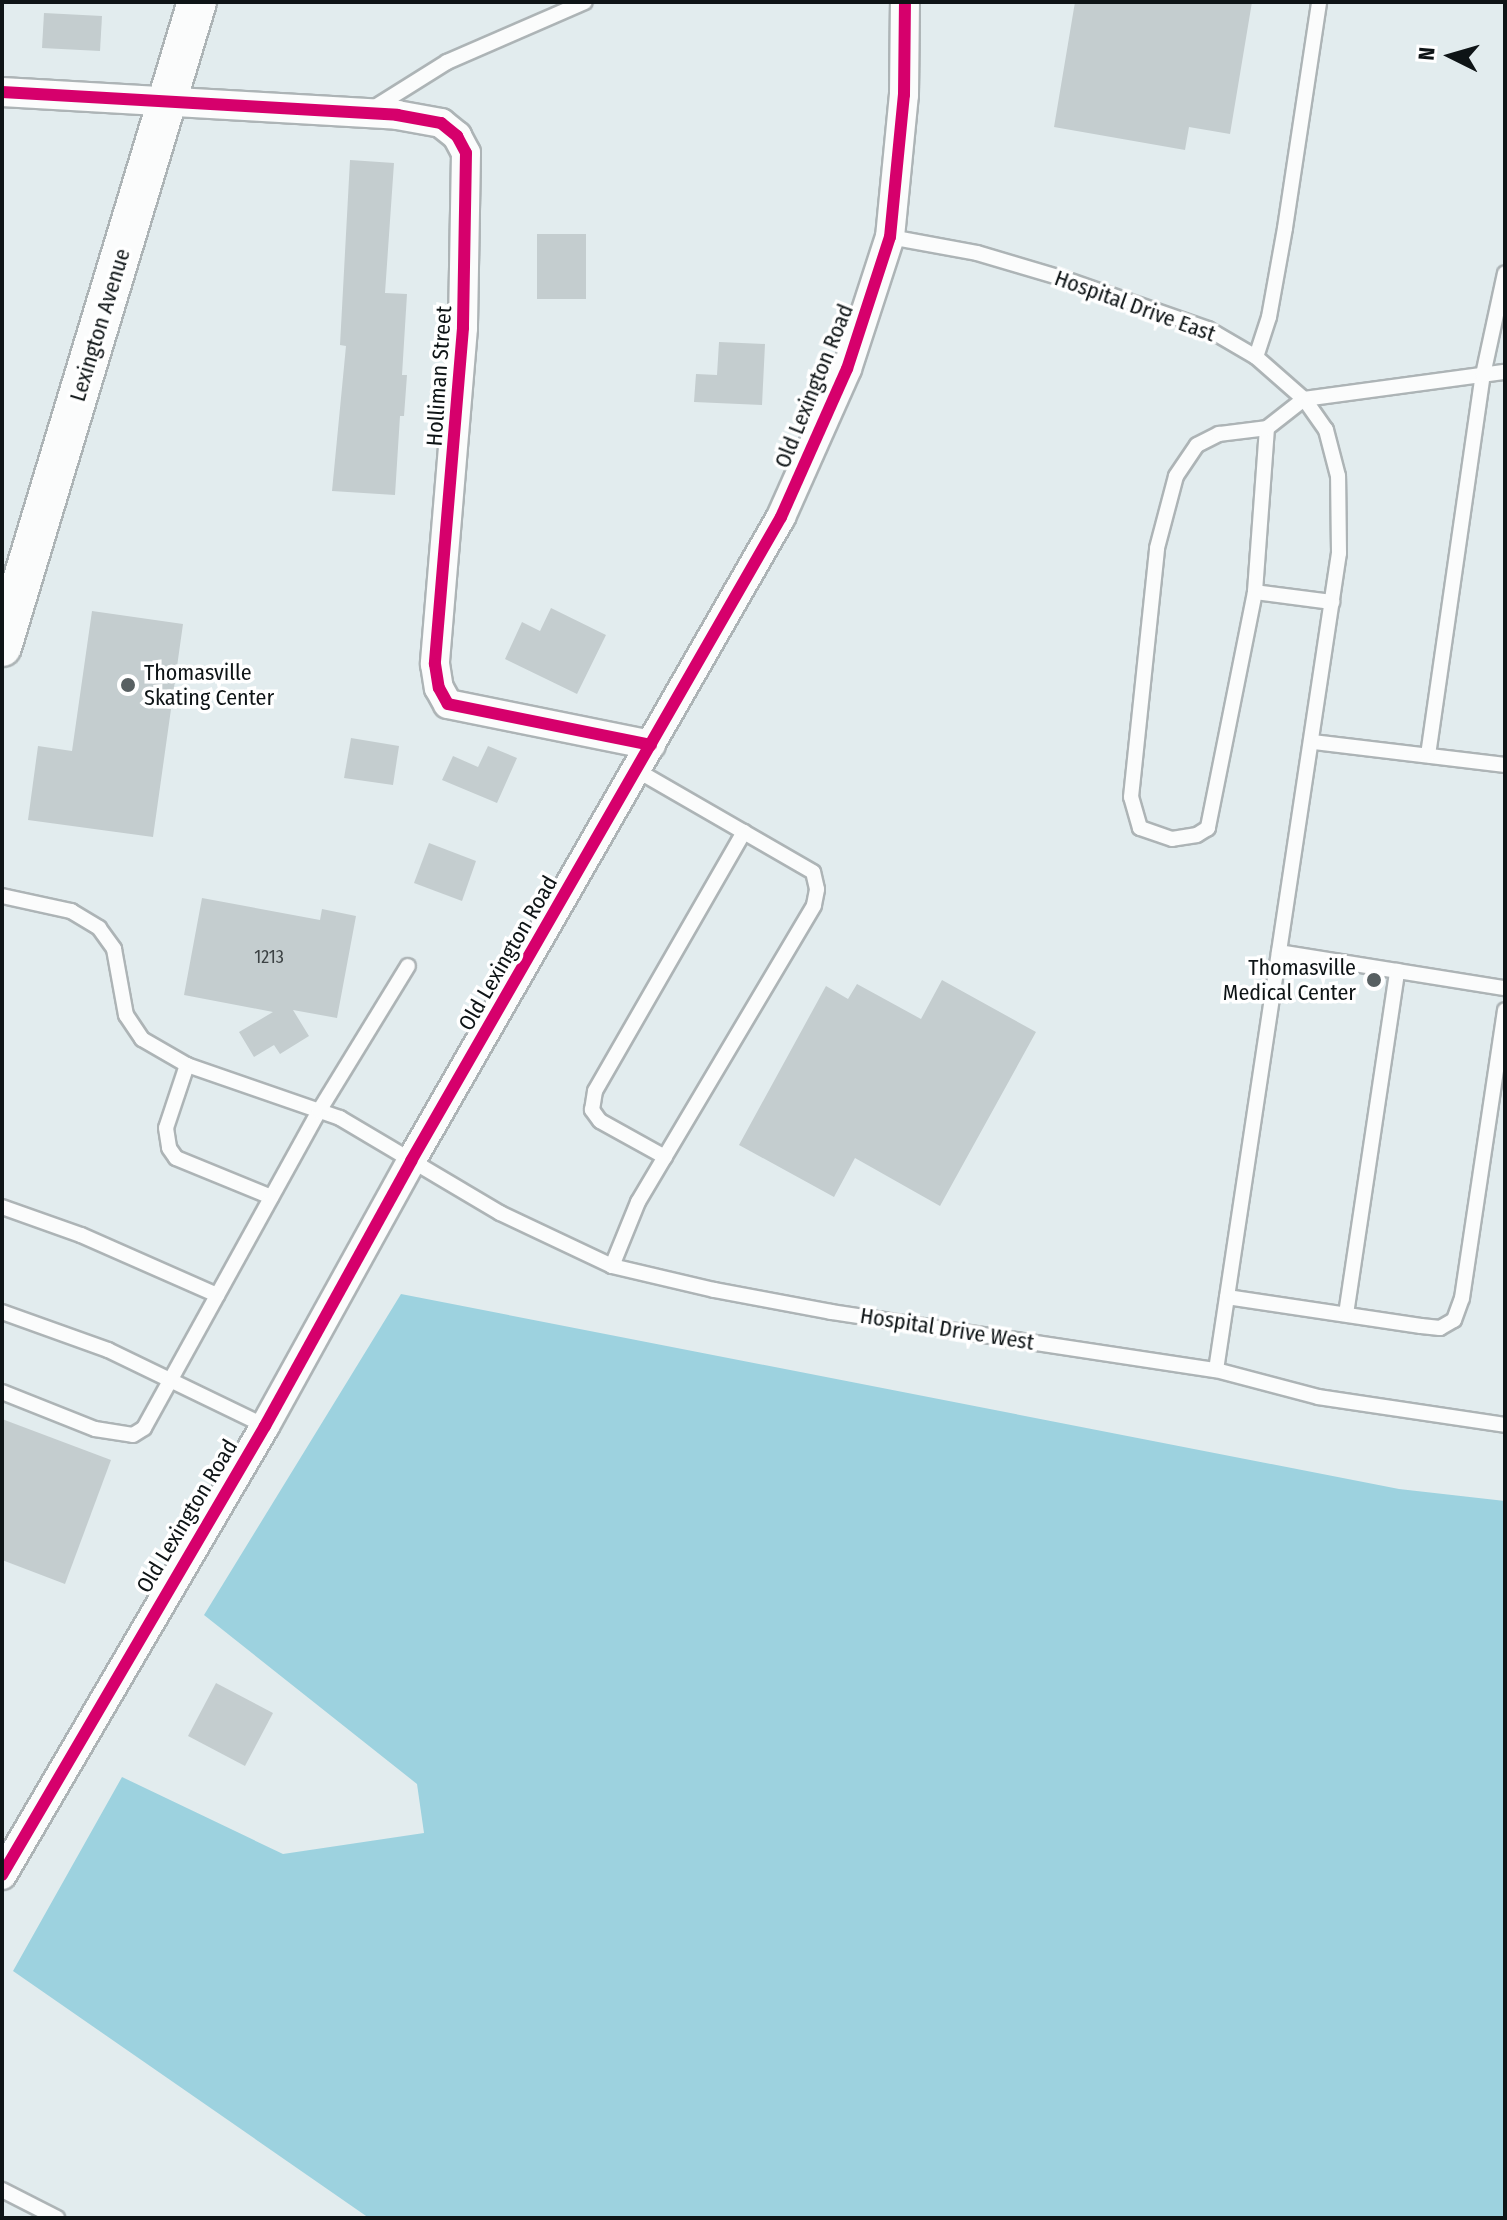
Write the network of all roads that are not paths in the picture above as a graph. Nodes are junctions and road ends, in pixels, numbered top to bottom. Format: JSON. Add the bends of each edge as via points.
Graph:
{"nodes":[{"id":1,"x":197,"y":2,"type":"edge"},
{"id":2,"x":585,"y":2,"type":"edge"},
{"id":3,"x":905,"y":2,"type":"edge"},
{"id":4,"x":1319,"y":2,"type":"edge"},
{"id":5,"x":2,"y":92,"type":"edge"},
{"id":6,"x":168,"y":101,"type":"junction"},
{"id":7,"x":366,"y":113,"type":"junction"},
{"id":8,"x":890,"y":237,"type":"junction"},
{"id":9,"x":1505,"y":273,"type":"edge"},
{"id":10,"x":1256,"y":357,"type":"junction"},
{"id":11,"x":1505,"y":372,"type":"edge"},
{"id":12,"x":1483,"y":375,"type":"junction"},
{"id":13,"x":1304,"y":399,"type":"junction"},
{"id":14,"x":1267,"y":428,"type":"junction"},
{"id":15,"x":1255,"y":592,"type":"junction"},
{"id":16,"x":1332,"y":602,"type":"junction"},
{"id":17,"x":2,"y":647,"type":"edge"},
{"id":18,"x":1313,"y":742,"type":"junction"},
{"id":19,"x":651,"y":745,"type":"junction"},
{"id":20,"x":1428,"y":755,"type":"junction"},
{"id":21,"x":1505,"y":765,"type":"edge"},
{"id":22,"x":636,"y":770,"type":"junction"},
{"id":23,"x":744,"y":832,"type":"junction"},
{"id":24,"x":2,"y":896,"type":"edge"},
{"id":25,"x":1279,"y":952,"type":"junction"},
{"id":26,"x":408,"y":966,"type":"dead end"},
{"id":27,"x":1397,"y":971,"type":"junction"},
{"id":28,"x":1505,"y":988,"type":"edge"},
{"id":29,"x":1505,"y":1010,"type":"edge"},
{"id":30,"x":187,"y":1065,"type":"junction"},
{"id":31,"x":319,"y":1111,"type":"junction"},
{"id":32,"x":665,"y":1157,"type":"junction"},
{"id":33,"x":411,"y":1161,"type":"junction"},
{"id":34,"x":271,"y":1197,"type":"junction"},
{"id":35,"x":2,"y":1207,"type":"edge"},
{"id":36,"x":612,"y":1266,"type":"junction"},
{"id":37,"x":217,"y":1295,"type":"junction"},
{"id":38,"x":1227,"y":1297,"type":"junction"},
{"id":39,"x":2,"y":1312,"type":"edge"},
{"id":40,"x":1346,"y":1314,"type":"junction"},
{"id":41,"x":1216,"y":1370,"type":"junction"},
{"id":42,"x":171,"y":1380,"type":"junction"},
{"id":43,"x":2,"y":1392,"type":"edge"},
{"id":44,"x":1505,"y":1425,"type":"edge"},
{"id":45,"x":265,"y":1426,"type":"junction"},
{"id":46,"x":2,"y":1875,"type":"edge"},
{"id":47,"x":2,"y":2190,"type":"edge"},
{"id":48,"x":57,"y":2218,"type":"edge"}],
"edges":[{"from":1,"to":6,"type":"main road","name":"Lexington Avenue"},
{"from":2,"to":7,"type":"lane","via":[[447,62]]},
{"from":3,"to":8,"type":"street","name":"Old Lexington Road","via":[[904,95]]},
{"from":4,"to":10,"type":"lane","via":[[1277,272]]},
{"from":5,"to":6,"type":"street","name":"Holliman Street"},
{"from":6,"to":7,"type":"street","name":"Holliman Street"},
{"from":6,"to":17,"type":"main road","name":"Lexington Avenue"},
{"from":7,"to":19,"type":"street","name":"Holliman Street","via":[[441,123],[466,153],[463,328],[435,664],[439,688],[448,704]]},
{"from":8,"to":10,"type":"lane","name":"Hospital Drive East","via":[[977,253],[1065,279],[1208,329]]},
{"from":8,"to":19,"type":"street","name":"Old Lexington Road","via":[[847,369],[781,517]]},
{"from":9,"to":12,"type":"lane"},
{"from":10,"to":13,"type":"lane","name":"Hospital Drive East"},
{"from":11,"to":12,"type":"lane"},
{"from":12,"to":13,"type":"lane"},
{"from":12,"to":20,"type":"lane"},
{"from":13,"to":14,"type":"lane"},
{"from":13,"to":16,"type":"lane","name":"Hospital Drive East","via":[[1326,430],[1338,476],[1339,553]]},
{"from":14,"to":15,"type":"lane"},
{"from":14,"to":15,"type":"lane","via":[[1219,434],[1197,445],[1176,476],[1157,548],[1142,688],[1131,797],[1140,828],[1172,839],[1208,828]]},
{"from":15,"to":16,"type":"lane"},
{"from":16,"to":18,"type":"lane","name":"Hospital Drive East"},
{"from":18,"to":20,"type":"lane"},
{"from":18,"to":25,"type":"lane","name":"Hospital Drive East"},
{"from":19,"to":22,"type":"street","name":"Old Lexington Road"},
{"from":20,"to":21,"type":"lane"},
{"from":22,"to":23,"type":"lane"},
{"from":22,"to":33,"type":"street","name":"Old Lexington Road"},
{"from":23,"to":32,"type":"lane","via":[[595,1091],[592,1110],[600,1121]]},
{"from":23,"to":32,"type":"lane","via":[[813,872],[814,905]]},
{"from":24,"to":30,"type":"lane","name":"Hospital Drive West","via":[[71,911],[99,928],[114,949],[126,1015],[142,1039]]},
{"from":25,"to":27,"type":"lane"},
{"from":25,"to":38,"type":"lane","name":"Hospital Drive East"},
{"from":26,"to":31,"type":"lane"},
{"from":27,"to":28,"type":"lane"},
{"from":27,"to":40,"type":"lane"},
{"from":29,"to":40,"type":"lane","via":[[1462,1298],[1454,1320],[1440,1328]]},
{"from":30,"to":31,"type":"lane","name":"Hospital Drive West"},
{"from":30,"to":34,"type":"lane","via":[[166,1128],[169,1148],[176,1158]]},
{"from":31,"to":33,"type":"lane","name":"Hospital Drive West"},
{"from":31,"to":34,"type":"lane"},
{"from":32,"to":36,"type":"lane","via":[[638,1202]]},
{"from":33,"to":36,"type":"lane","name":"Hospital Drive West","via":[[500,1213]]},
{"from":33,"to":45,"type":"street","name":"Old Lexington Road"},
{"from":34,"to":37,"type":"lane"},
{"from":35,"to":37,"type":"lane","via":[[81,1235]]},
{"from":36,"to":41,"type":"lane","name":"Hospital Drive West","via":[[831,1312]]},
{"from":37,"to":42,"type":"lane"},
{"from":38,"to":40,"type":"lane"},
{"from":38,"to":41,"type":"lane","name":"Hospital Drive East"},
{"from":39,"to":42,"type":"lane","via":[[108,1350]]},
{"from":41,"to":44,"type":"lane","name":"Hospital Drive West","via":[[1318,1397]]},
{"from":42,"to":43,"type":"lane","via":[[144,1428],[133,1435],[95,1429]]},
{"from":42,"to":45,"type":"lane"},
{"from":45,"to":46,"type":"street","name":"Old Lexington Road"},
{"from":47,"to":48,"type":"lane"}]}
